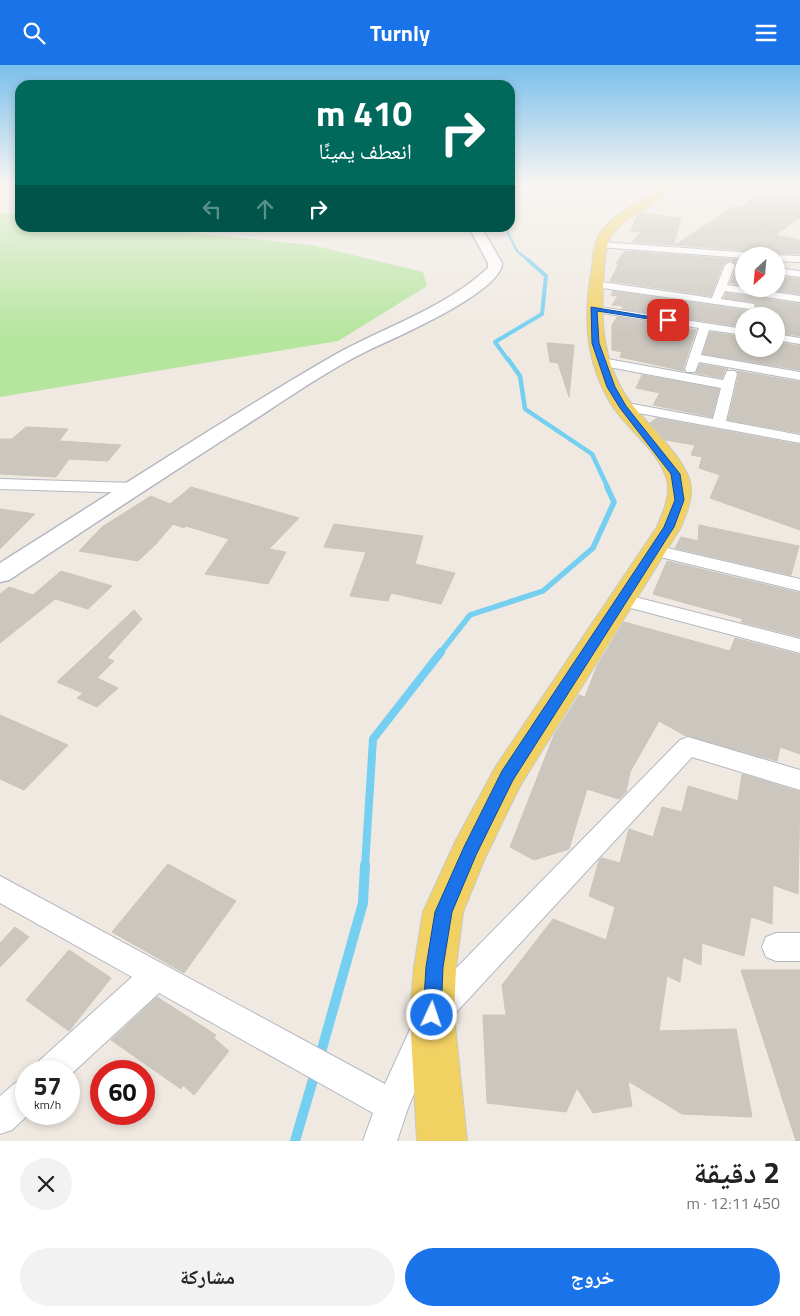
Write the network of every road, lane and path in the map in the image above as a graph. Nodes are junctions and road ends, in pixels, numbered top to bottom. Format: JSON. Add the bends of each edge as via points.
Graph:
{"nodes":[{"id":1,"x":479,"y":234,"type":"edge"},
{"id":2,"x":606,"y":234,"type":"edge"},
{"id":3,"x":602,"y":245,"type":"junction"},
{"id":4,"x":672,"y":250,"type":"junction"},
{"id":5,"x":735,"y":255,"type":"edge"},
{"id":6,"x":785,"y":258,"type":"edge"},
{"id":7,"x":800,"y":259,"type":"edge"},
{"id":8,"x":733,"y":266,"type":"joint"},
{"id":9,"x":785,"y":272,"type":"edge"},
{"id":10,"x":800,"y":274,"type":"edge"},
{"id":11,"x":721,"y":287,"type":"junction"},
{"id":12,"x":735,"y":289,"type":"edge"},
{"id":13,"x":594,"y":297,"type":"junction"},
{"id":14,"x":785,"y":297,"type":"edge"},
{"id":15,"x":800,"y":299,"type":"edge"},
{"id":16,"x":716,"y":301,"type":"junction"},
{"id":17,"x":735,"y":307,"type":"edge"},
{"id":18,"x":705,"y":326,"type":"junction"},
{"id":19,"x":735,"y":329,"type":"edge"},
{"id":20,"x":785,"y":338,"type":"edge"},
{"id":21,"x":800,"y":341,"type":"edge"},
{"id":22,"x":695,"y":358,"type":"junction"},
{"id":23,"x":602,"y":362,"type":"junction"},
{"id":24,"x":735,"y":365,"type":"junction"},
{"id":25,"x":800,"y":376,"type":"edge"},
{"id":26,"x":688,"y":377,"type":"junction"},
{"id":27,"x":728,"y":385,"type":"junction"},
{"id":28,"x":622,"y":406,"type":"junction"},
{"id":29,"x":718,"y":424,"type":"junction"},
{"id":30,"x":800,"y":439,"type":"edge"},
{"id":31,"x":0,"y":484,"type":"edge"},
{"id":32,"x":134,"y":488,"type":"junction"},
{"id":33,"x":654,"y":550,"type":"junction"},
{"id":34,"x":8,"y":563,"type":"edge"},
{"id":35,"x":0,"y":575,"type":"edge"},
{"id":36,"x":800,"y":585,"type":"edge"},
{"id":37,"x":623,"y":600,"type":"junction"},
{"id":38,"x":800,"y":646,"type":"edge"},
{"id":39,"x":800,"y":780,"type":"edge"},
{"id":40,"x":0,"y":889,"type":"edge"},
{"id":41,"x":155,"y":976,"type":"junction"},
{"id":42,"x":432,"y":1015,"type":"junction"},
{"id":43,"x":298,"y":1053,"type":"joint"},
{"id":44,"x":63,"y":1060,"type":"edge"},
{"id":45,"x":15,"y":1104,"type":"edge"},
{"id":46,"x":392,"y":1106,"type":"junction"},
{"id":47,"x":0,"y":1118,"type":"edge"},
{"id":48,"x":380,"y":1141,"type":"edge"},
{"id":49,"x":442,"y":1141,"type":"edge"}],
"edges":[{"from":1,"to":32,"type":"main road","via":[[496,263],[487,278],[443,308],[350,353]]},
{"from":2,"to":3,"type":"main road"},
{"from":3,"to":4,"type":"street"},
{"from":3,"to":13,"type":"main road"},
{"from":4,"to":5,"type":"street"},
{"from":4,"to":8,"type":"street","via":[[702,261]]},
{"from":6,"to":7,"type":"street"},
{"from":8,"to":11,"type":"street"},
{"from":9,"to":10,"type":"street"},
{"from":11,"to":12,"type":"street"},
{"from":11,"to":16,"type":"street"},
{"from":13,"to":16,"type":"street"},
{"from":13,"to":18,"type":"street"},
{"from":13,"to":23,"type":"main road","via":[[595,343]]},
{"from":14,"to":15,"type":"street"},
{"from":16,"to":17,"type":"street"},
{"from":18,"to":19,"type":"street"},
{"from":18,"to":22,"type":"street"},
{"from":20,"to":21,"type":"street"},
{"from":22,"to":24,"type":"street"},
{"from":22,"to":26,"type":"street"},
{"from":23,"to":26,"type":"street"},
{"from":23,"to":28,"type":"main road"},
{"from":24,"to":25,"type":"street"},
{"from":24,"to":27,"type":"street"},
{"from":26,"to":27,"type":"street"},
{"from":27,"to":29,"type":"street"},
{"from":28,"to":29,"type":"street"},
{"from":28,"to":33,"type":"main road","via":[[676,474],[680,500],[669,527]]},
{"from":29,"to":30,"type":"street"},
{"from":31,"to":32,"type":"street"},
{"from":32,"to":34,"type":"main road"},
{"from":33,"to":36,"type":"street"},
{"from":33,"to":37,"type":"main road"},
{"from":34,"to":35,"type":"main road"},
{"from":37,"to":38,"type":"street"},
{"from":37,"to":42,"type":"main road","via":[[508,776],[469,852],[443,912]]},
{"from":39,"to":42,"type":"street","via":[[688,746]]},
{"from":40,"to":41,"type":"street"},
{"from":41,"to":43,"type":"street"},
{"from":41,"to":44,"type":"street"},
{"from":42,"to":46,"type":"street"},
{"from":42,"to":49,"type":"main road"},
{"from":43,"to":46,"type":"street"},
{"from":45,"to":47,"type":"street"},
{"from":46,"to":48,"type":"street"}]}
